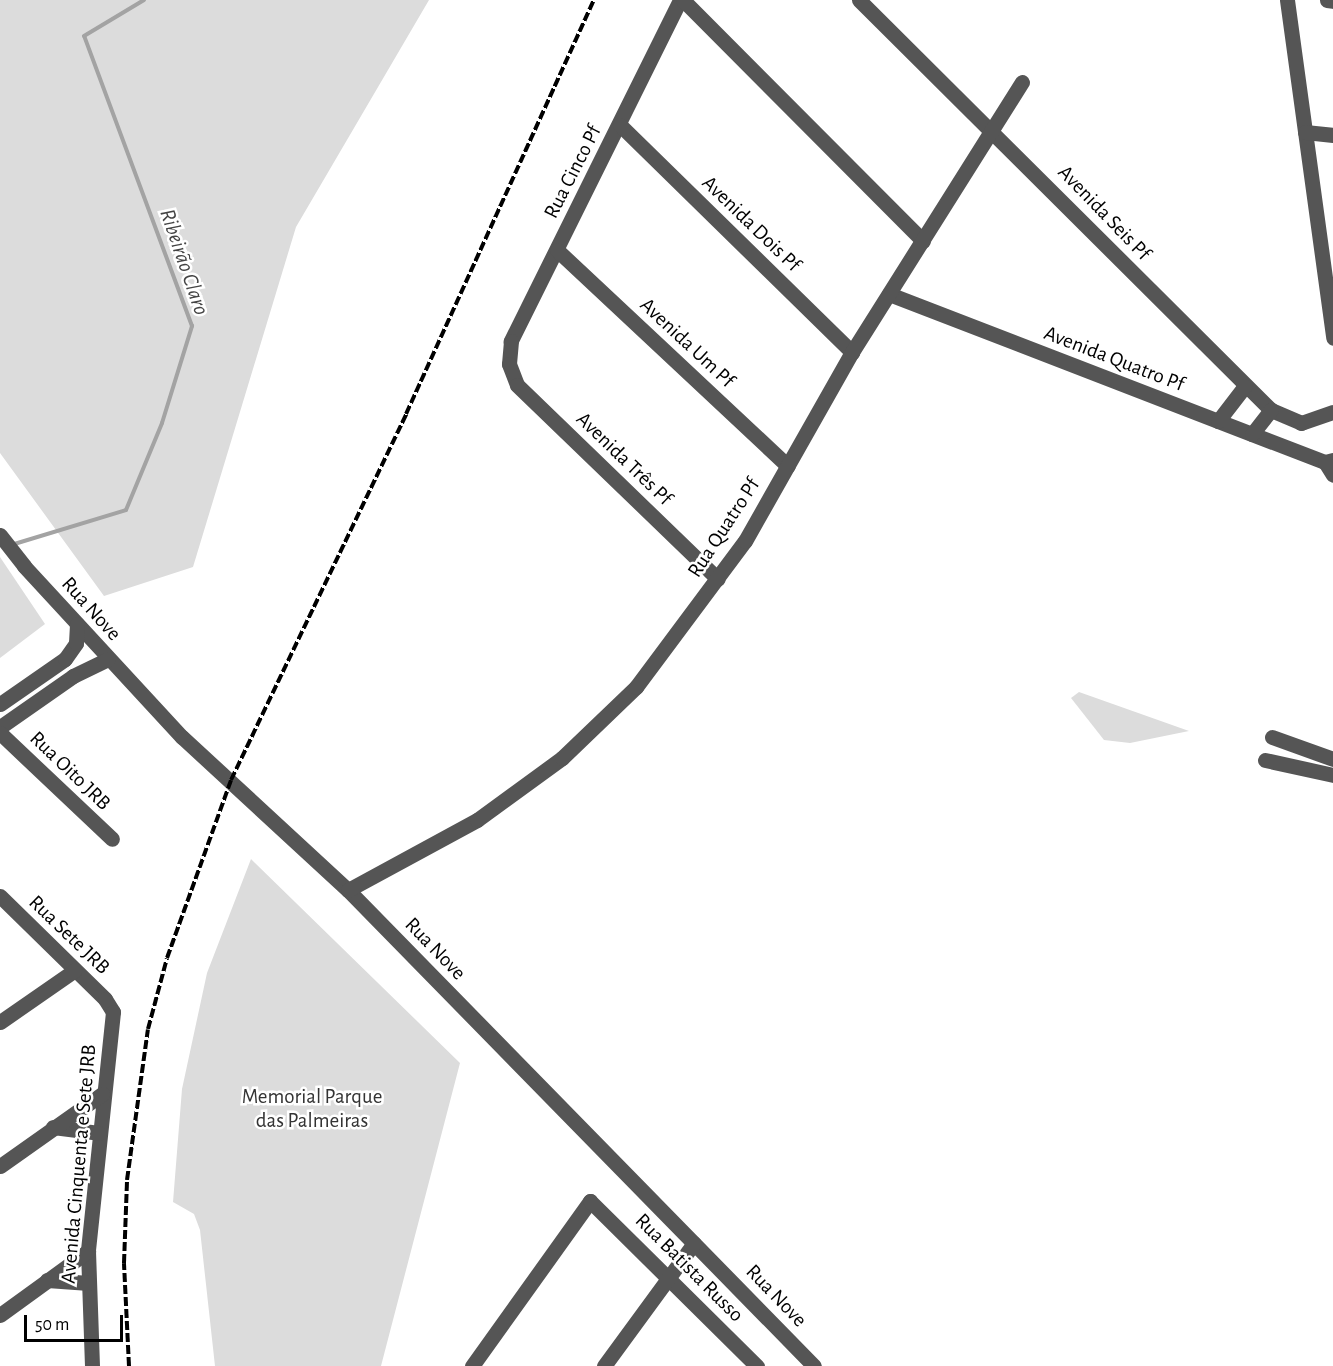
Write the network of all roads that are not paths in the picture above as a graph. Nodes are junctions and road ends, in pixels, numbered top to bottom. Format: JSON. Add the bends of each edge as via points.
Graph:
{"nodes":[{"id":1,"x":682,"y":0,"type":"edge"},
{"id":2,"x":859,"y":0,"type":"edge"},
{"id":3,"x":1287,"y":0,"type":"edge"},
{"id":4,"x":1327,"y":0,"type":"edge"},
{"id":5,"x":1333,"y":1,"type":"edge"},
{"id":6,"x":1022,"y":81,"type":"dead end"},
{"id":7,"x":620,"y":125,"type":"junction"},
{"id":8,"x":992,"y":129,"type":"junction"},
{"id":9,"x":1305,"y":132,"type":"junction"},
{"id":10,"x":1333,"y":135,"type":"edge"},
{"id":11,"x":923,"y":241,"type":"junction"},
{"id":12,"x":557,"y":250,"type":"junction"},
{"id":13,"x":1328,"y":263,"type":"edge"},
{"id":14,"x":889,"y":294,"type":"junction"},
{"id":15,"x":1330,"y":299,"type":"edge"},
{"id":16,"x":1333,"y":338,"type":"edge"},
{"id":17,"x":852,"y":352,"type":"junction"},
{"id":18,"x":509,"y":364,"type":"joint"},
{"id":19,"x":1245,"y":386,"type":"junction"},
{"id":20,"x":1271,"y":410,"type":"junction"},
{"id":21,"x":1333,"y":412,"type":"edge"},
{"id":22,"x":1218,"y":421,"type":"junction"},
{"id":23,"x":1252,"y":434,"type":"junction"},
{"id":24,"x":788,"y":466,"type":"junction"},
{"id":25,"x":1330,"y":466,"type":"edge"},
{"id":26,"x":0,"y":535,"type":"edge"},
{"id":27,"x":718,"y":579,"type":"junction"},
{"id":28,"x":77,"y":624,"type":"junction"},
{"id":29,"x":108,"y":659,"type":"junction"},
{"id":30,"x":0,"y":705,"type":"edge"},
{"id":31,"x":0,"y":728,"type":"edge"},
{"id":32,"x":0,"y":733,"type":"edge"},
{"id":33,"x":1272,"y":738,"type":"dead end"},
{"id":34,"x":1333,"y":759,"type":"edge"},
{"id":35,"x":1265,"y":760,"type":"dead end"},
{"id":36,"x":1333,"y":775,"type":"edge"},
{"id":37,"x":112,"y":839,"type":"dead end"},
{"id":38,"x":348,"y":890,"type":"junction"},
{"id":39,"x":0,"y":896,"type":"edge"},
{"id":40,"x":75,"y":970,"type":"junction"},
{"id":41,"x":109,"y":1004,"type":"joint"},
{"id":42,"x":0,"y":1022,"type":"edge"},
{"id":43,"x":102,"y":1094,"type":"junction"},
{"id":44,"x":53,"y":1127,"type":"junction"},
{"id":45,"x":99,"y":1133,"type":"junction"},
{"id":46,"x":0,"y":1166,"type":"edge"},
{"id":47,"x":694,"y":1243,"type":"junction"},
{"id":48,"x":88,"y":1251,"type":"junction"},
{"id":49,"x":669,"y":1278,"type":"junction"},
{"id":50,"x":47,"y":1280,"type":"junction"},
{"id":51,"x":88,"y":1283,"type":"junction"},
{"id":52,"x":0,"y":1315,"type":"edge"},
{"id":53,"x":92,"y":1366,"type":"edge"},
{"id":54,"x":472,"y":1366,"type":"edge"},
{"id":55,"x":604,"y":1366,"type":"edge"},
{"id":56,"x":758,"y":1366,"type":"edge"},
{"id":57,"x":814,"y":1366,"type":"edge"}],
"edges":[{"from":1,"to":7,"type":"street","name":"Rua Cinco Pf"},
{"from":1,"to":11,"type":"street"},
{"from":2,"to":8,"type":"street","name":"Avenida Seis Pf"},
{"from":3,"to":9,"type":"street"},
{"from":4,"to":5,"type":"street"},
{"from":6,"to":8,"type":"street","name":"Rua Quatro Pf"},
{"from":7,"to":12,"type":"street","name":"Rua Cinco Pf"},
{"from":7,"to":17,"type":"street","name":"Avenida Dois Pf"},
{"from":8,"to":11,"type":"street","name":"Rua Quatro Pf"},
{"from":8,"to":19,"type":"street","name":"Avenida Seis Pf"},
{"from":9,"to":10,"type":"street"},
{"from":9,"to":13,"type":"street"},
{"from":11,"to":14,"type":"street","name":"Rua Quatro Pf"},
{"from":12,"to":18,"type":"street","name":"Rua Cinco Pf","via":[[512,341]]},
{"from":12,"to":24,"type":"street","name":"Avenida Um Pf"},
{"from":13,"to":15,"type":"street"},
{"from":14,"to":17,"type":"street","name":"Rua Quatro Pf"},
{"from":14,"to":22,"type":"street","name":"Avenida Quatro Pf"},
{"from":15,"to":16,"type":"street"},
{"from":17,"to":24,"type":"street","name":"Rua Quatro Pf"},
{"from":18,"to":27,"type":"street","name":"Avenida Três Pf","via":[[517,385]]},
{"from":19,"to":20,"type":"street","name":"Avenida Seis Pf"},
{"from":19,"to":22,"type":"street"},
{"from":20,"to":21,"type":"street","name":"Avenida Seis Pf","via":[[1301,423]]},
{"from":20,"to":23,"type":"street"},
{"from":22,"to":23,"type":"street","name":"Avenida Quatro Pf"},
{"from":23,"to":25,"type":"street","name":"Avenida Quatro Pf"},
{"from":24,"to":27,"type":"street","name":"Rua Quatro Pf"},
{"from":26,"to":28,"type":"street","name":"Rua Nove"},
{"from":27,"to":38,"type":"street","name":"Rua Quatro Pf","via":[[636,687],[562,758],[477,820]]},
{"from":28,"to":29,"type":"street","name":"Rua Nove"},
{"from":28,"to":30,"type":"street","via":[[77,637],[69,655]]},
{"from":29,"to":31,"type":"street","via":[[73,676]]},
{"from":29,"to":38,"type":"street","name":"Rua Nove","via":[[201,756]]},
{"from":32,"to":37,"type":"street","name":"Rua Oito JRB"},
{"from":33,"to":34,"type":"street"},
{"from":35,"to":36,"type":"street"},
{"from":38,"to":47,"type":"street","name":"Rua Nove"},
{"from":39,"to":40,"type":"street","name":"Rua Sete JRB"},
{"from":40,"to":41,"type":"street","name":"Rua Sete JRB"},
{"from":40,"to":42,"type":"street"},
{"from":41,"to":43,"type":"street","name":"Avenida Cinquenta e Sete JRB","via":[[113,1022]]},
{"from":43,"to":44,"type":"street"},
{"from":43,"to":45,"type":"street","name":"Avenida Cinquenta e Sete JRB"},
{"from":44,"to":45,"type":"street"},
{"from":44,"to":46,"type":"street"},
{"from":45,"to":48,"type":"street","name":"Avenida Cinquenta e Sete JRB"},
{"from":47,"to":49,"type":"street"},
{"from":47,"to":57,"type":"street","name":"Rua Nove"},
{"from":48,"to":50,"type":"street"},
{"from":48,"to":51,"type":"street","name":"Avenida Cinquenta e Sete JRB"},
{"from":49,"to":54,"type":"street","name":"Rua Batista Russo","via":[[590,1201]]},
{"from":49,"to":55,"type":"street"},
{"from":49,"to":56,"type":"street","name":"Rua Batista Russo"},
{"from":50,"to":51,"type":"street"},
{"from":50,"to":52,"type":"street"},
{"from":51,"to":53,"type":"street","name":"Avenida Cinquenta e Sete JRB"}]}
